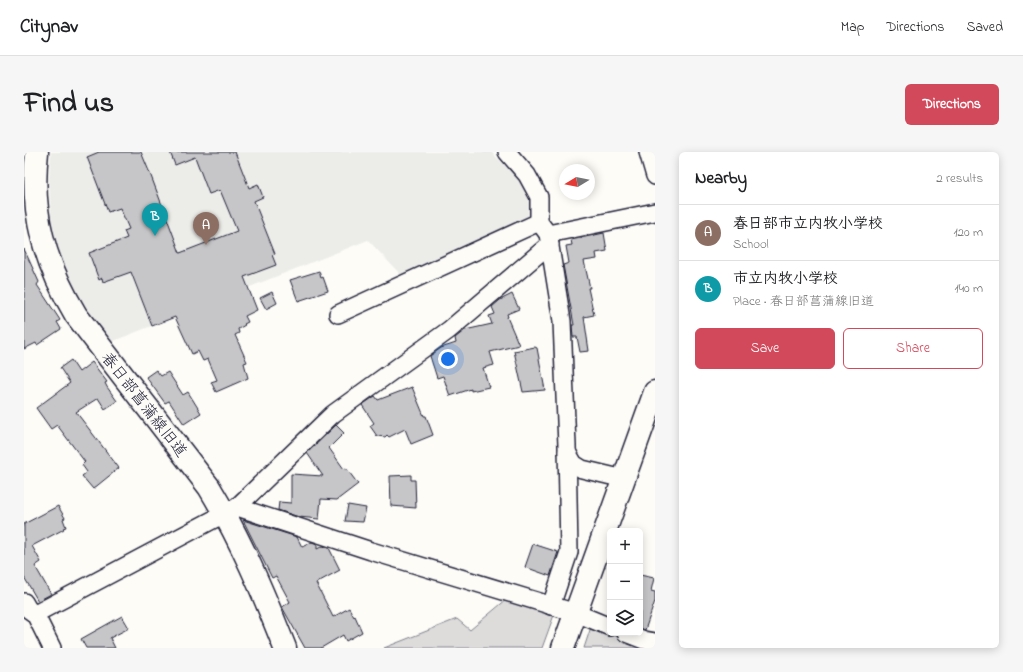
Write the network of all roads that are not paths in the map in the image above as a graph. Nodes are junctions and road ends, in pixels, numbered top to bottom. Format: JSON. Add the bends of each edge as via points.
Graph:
{"nodes":[{"id":1,"x":37,"y":152,"type":"edge"},
{"id":2,"x":507,"y":152,"type":"edge"},
{"id":3,"x":648,"y":152,"type":"edge"},
{"id":4,"x":655,"y":176,"type":"edge"},
{"id":5,"x":30,"y":198,"type":"edge"},
{"id":6,"x":655,"y":212,"type":"edge"},
{"id":7,"x":546,"y":234,"type":"junction"},
{"id":8,"x":338,"y":314,"type":"dead end"},
{"id":9,"x":655,"y":392,"type":"edge"},
{"id":10,"x":567,"y":452,"type":"junction"},
{"id":11,"x":624,"y":479,"type":"junction"},
{"id":12,"x":231,"y":510,"type":"junction"},
{"id":13,"x":551,"y":606,"type":"junction"},
{"id":14,"x":29,"y":608,"type":"edge"},
{"id":15,"x":576,"y":613,"type":"junction"},
{"id":16,"x":607,"y":626,"type":"edge"},
{"id":17,"x":634,"y":636,"type":"edge"},
{"id":18,"x":655,"y":642,"type":"edge"},
{"id":19,"x":52,"y":648,"type":"edge"},
{"id":20,"x":285,"y":648,"type":"edge"},
{"id":21,"x":563,"y":648,"type":"edge"}],
"edges":[{"from":1,"to":5,"type":"street","name":"春日部菖蒲線旧道"},
{"from":2,"to":7,"type":"street","via":[[527,175],[539,197]]},
{"from":3,"to":4,"type":"street"},
{"from":5,"to":12,"type":"street","name":"春日部菖蒲線旧道","via":[[50,265],[61,291],[76,315],[209,487]]},
{"from":6,"to":7,"type":"street"},
{"from":7,"to":8,"type":"street"},
{"from":7,"to":10,"type":"street","via":[[562,322]]},
{"from":7,"to":12,"type":"street","via":[[450,330],[333,414]]},
{"from":9,"to":11,"type":"street"},
{"from":10,"to":11,"type":"street","via":[[574,464],[582,468]]},
{"from":10,"to":13,"type":"street","via":[[569,552]]},
{"from":11,"to":15,"type":"street"},
{"from":12,"to":13,"type":"street"},
{"from":12,"to":14,"type":"street"},
{"from":12,"to":20,"type":"street","name":"春日部菖蒲線旧道","via":[[242,546]]},
{"from":13,"to":15,"type":"street"},
{"from":14,"to":19,"type":"street"},
{"from":15,"to":16,"type":"street"},
{"from":15,"to":21,"type":"street"},
{"from":17,"to":18,"type":"street"}]}
